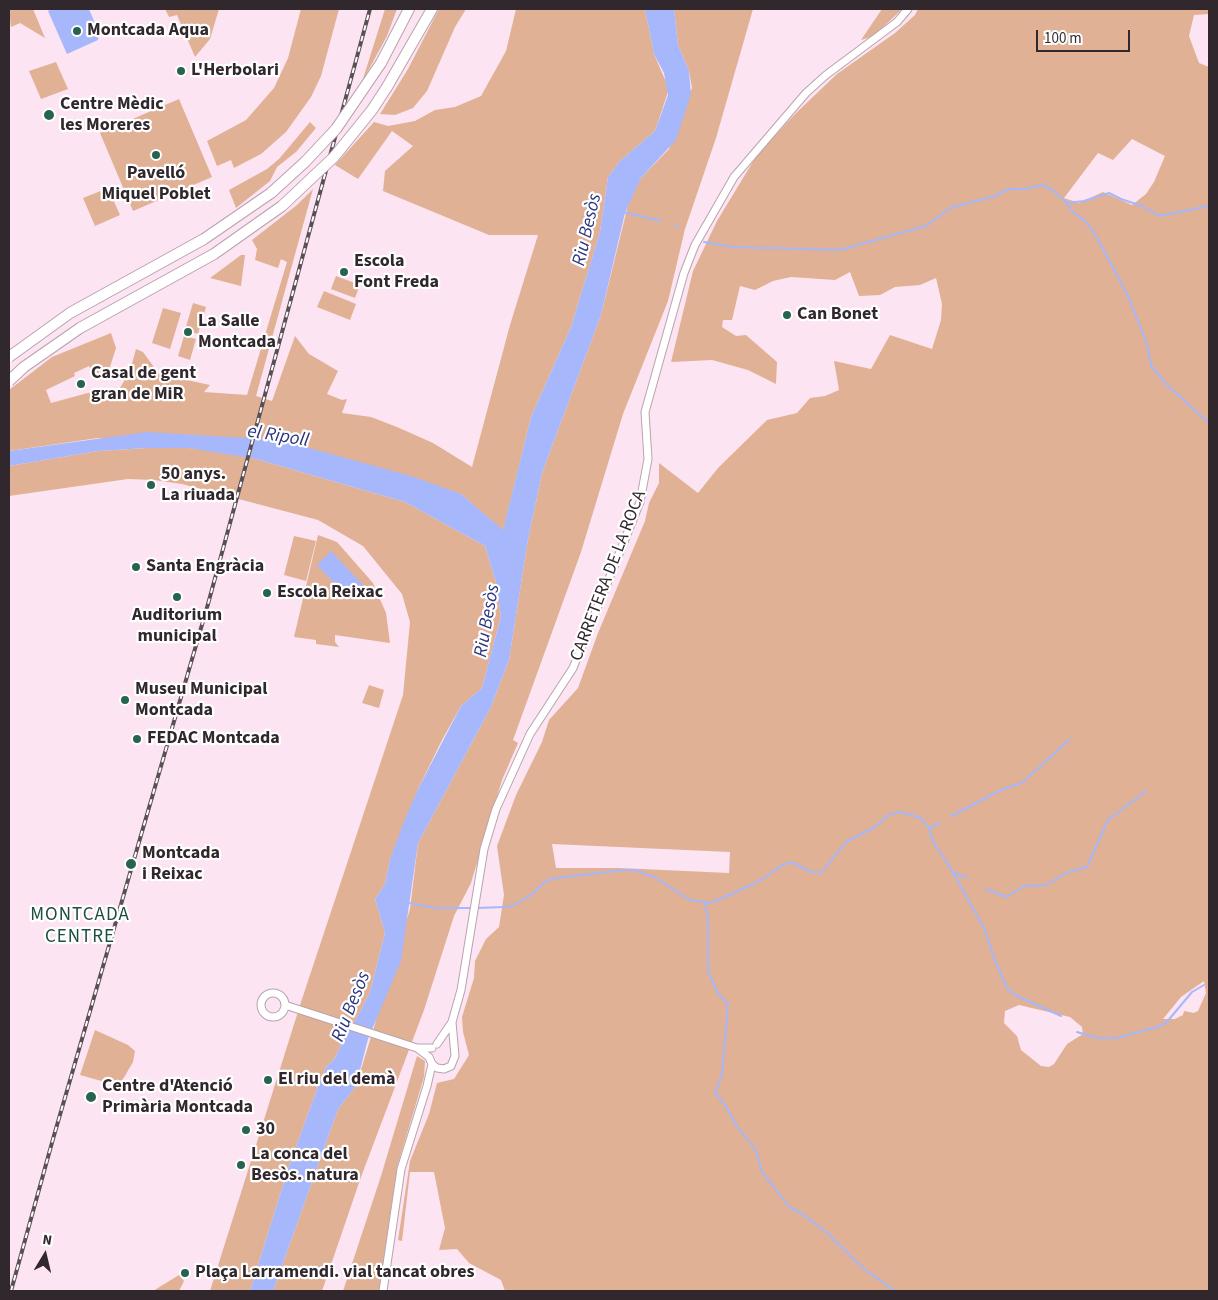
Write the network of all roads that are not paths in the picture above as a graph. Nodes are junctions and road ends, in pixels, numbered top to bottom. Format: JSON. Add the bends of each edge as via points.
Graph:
{"nodes":[{"id":1,"x":409,"y":9,"type":"edge"},
{"id":2,"x":428,"y":9,"type":"edge"},
{"id":3,"x":432,"y":9,"type":"edge"},
{"id":4,"x":908,"y":9,"type":"edge"},
{"id":5,"x":416,"y":35,"type":"junction"},
{"id":6,"x":9,"y":357,"type":"edge"},
{"id":7,"x":9,"y":380,"type":"edge"},
{"id":8,"x":285,"y":1005,"type":"dead end"},
{"id":9,"x":452,"y":1022,"type":"junction"},
{"id":10,"x":435,"y":1046,"type":"junction"},
{"id":11,"x":417,"y":1048,"type":"junction"},
{"id":12,"x":453,"y":1049,"type":"junction"},
{"id":13,"x":431,"y":1060,"type":"junction"},
{"id":14,"x":442,"y":1069,"type":"junction"},
{"id":15,"x":427,"y":1086,"type":"junction"},
{"id":16,"x":383,"y":1291,"type":"edge"}],
"edges":[{"from":1,"to":6,"type":"highway","bridge":true,"via":[[381,63],[336,129],[271,193],[204,239],[70,313]]},
{"from":2,"to":5,"type":"highway"},
{"from":3,"to":5,"type":"highway"},
{"from":4,"to":9,"type":"street","name":"CARRETERA DE LA ROCA","via":[[889,29],[806,92],[734,177],[695,245],[647,402],[648,459],[640,502],[573,668],[530,734],[496,809],[484,849],[461,990]]},
{"from":5,"to":7,"type":"highway","bridge":true,"via":[[367,117],[300,191],[214,254],[80,328]]},
{"from":8,"to":11,"type":"street"},
{"from":9,"to":10,"type":"street"},
{"from":9,"to":12,"type":"street"},
{"from":10,"to":11,"type":"street"},
{"from":10,"to":12,"type":"street","via":[[446,1044]]},
{"from":10,"to":13,"type":"street"},
{"from":11,"to":13,"type":"street"},
{"from":12,"to":14,"type":"street","via":[[454,1063]]},
{"from":13,"to":14,"type":"street"},
{"from":13,"to":15,"type":"street"},
{"from":14,"to":15,"type":"street"},
{"from":15,"to":16,"type":"street","via":[[401,1168]]}]}
